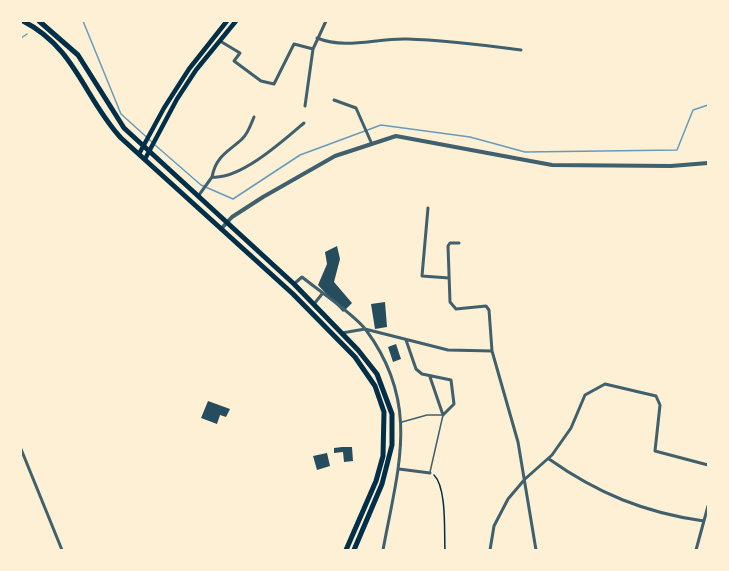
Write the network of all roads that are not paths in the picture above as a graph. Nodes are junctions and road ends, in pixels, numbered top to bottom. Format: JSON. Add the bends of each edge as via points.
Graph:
{"nodes":[{"id":1,"x":23,"y":21,"type":"edge"},
{"id":2,"x":39,"y":21,"type":"edge"},
{"id":3,"x":227,"y":21,"type":"edge"},
{"id":4,"x":236,"y":21,"type":"edge"},
{"id":5,"x":326,"y":21,"type":"edge"},
{"id":6,"x":316,"y":38,"type":"junction"},
{"id":7,"x":219,"y":40,"type":"junction"},
{"id":8,"x":313,"y":49,"type":"junction"},
{"id":9,"x":521,"y":50,"type":"dead end"},
{"id":10,"x":334,"y":100,"type":"dead end"},
{"id":11,"x":305,"y":106,"type":"dead end"},
{"id":12,"x":254,"y":117,"type":"dead end"},
{"id":13,"x":304,"y":123,"type":"dead end"},
{"id":14,"x":371,"y":142,"type":"junction"},
{"id":15,"x":144,"y":147,"type":"junction"},
{"id":16,"x":150,"y":152,"type":"junction"},
{"id":17,"x":139,"y":154,"type":"junction"},
{"id":18,"x":145,"y":159,"type":"junction"},
{"id":19,"x":708,"y":163,"type":"edge"},
{"id":20,"x":211,"y":179,"type":"junction"},
{"id":21,"x":197,"y":196,"type":"junction"},
{"id":22,"x":428,"y":208,"type":"dead end"},
{"id":23,"x":227,"y":223,"type":"junction"},
{"id":24,"x":221,"y":229,"type":"junction"},
{"id":25,"x":459,"y":243,"type":"dead end"},
{"id":26,"x":449,"y":278,"type":"junction"},
{"id":27,"x":294,"y":284,"type":"junction"},
{"id":28,"x":322,"y":294,"type":"junction"},
{"id":29,"x":314,"y":304,"type":"junction"},
{"id":30,"x":365,"y":329,"type":"junction"},
{"id":31,"x":342,"y":333,"type":"junction"},
{"id":32,"x":406,"y":340,"type":"junction"},
{"id":33,"x":492,"y":351,"type":"junction"},
{"id":34,"x":430,"y":377,"type":"junction"},
{"id":35,"x":443,"y":415,"type":"junction"},
{"id":36,"x":402,"y":422,"type":"junction"},
{"id":37,"x":21,"y":448,"type":"edge"},
{"id":38,"x":549,"y":459,"type":"junction"},
{"id":39,"x":708,"y":465,"type":"edge"},
{"id":40,"x":399,"y":468,"type":"junction"},
{"id":41,"x":430,"y":473,"type":"joint"},
{"id":42,"x":525,"y":479,"type":"junction"},
{"id":43,"x":708,"y":506,"type":"edge"},
{"id":44,"x":704,"y":521,"type":"junction"},
{"id":45,"x":62,"y":550,"type":"edge"},
{"id":46,"x":346,"y":550,"type":"edge"},
{"id":47,"x":354,"y":550,"type":"edge"},
{"id":48,"x":383,"y":550,"type":"edge"},
{"id":49,"x":490,"y":550,"type":"edge"},
{"id":50,"x":536,"y":550,"type":"edge"},
{"id":51,"x":696,"y":550,"type":"edge"}],
"edges":[{"from":1,"to":17,"type":"main road","via":[[44,34],[72,62],[110,124]]},
{"from":2,"to":15,"type":"main road","via":[[78,55],[114,115]]},
{"from":3,"to":15,"type":"main road","via":[[183,78]]},
{"from":4,"to":7,"type":"main road"},
{"from":5,"to":6,"type":"street"},
{"from":6,"to":8,"type":"street"},
{"from":6,"to":9,"type":"street","via":[[344,45],[427,39]]},
{"from":7,"to":8,"type":"street","via":[[240,53],[234,61],[261,81],[274,84],[294,44]]},
{"from":7,"to":16,"type":"main road","via":[[167,116]]},
{"from":8,"to":11,"type":"street"},
{"from":10,"to":14,"type":"street","via":[[356,108]]},
{"from":12,"to":20,"type":"street","via":[[243,139],[214,165]]},
{"from":13,"to":20,"type":"street","via":[[232,174]]},
{"from":14,"to":19,"type":"street","via":[[396,135],[552,165]]},
{"from":14,"to":23,"type":"street","via":[[306,172]]},
{"from":15,"to":16,"type":"main road"},
{"from":15,"to":17,"type":"main road"},
{"from":16,"to":18,"type":"main road"},
{"from":16,"to":21,"type":"main road"},
{"from":17,"to":18,"type":"main road"},
{"from":18,"to":24,"type":"main road"},
{"from":20,"to":21,"type":"street"},
{"from":21,"to":23,"type":"main road"},
{"from":22,"to":26,"type":"street","via":[[422,276]]},
{"from":23,"to":24,"type":"street"},
{"from":23,"to":27,"type":"main road"},
{"from":24,"to":46,"type":"main road","via":[[349,350],[379,394],[386,428],[383,456]]},
{"from":25,"to":26,"type":"street","via":[[448,246]]},
{"from":26,"to":33,"type":"street","via":[[452,307],[488,307]]},
{"from":27,"to":28,"type":"street","via":[[302,277]]},
{"from":27,"to":29,"type":"main road"},
{"from":28,"to":29,"type":"street"},
{"from":28,"to":30,"type":"street"},
{"from":29,"to":31,"type":"main road"},
{"from":30,"to":31,"type":"street"},
{"from":30,"to":32,"type":"street"},
{"from":30,"to":36,"type":"street","via":[[395,384]]},
{"from":31,"to":47,"type":"main road","via":[[377,374],[390,404],[393,423],[388,465]]},
{"from":32,"to":33,"type":"street","via":[[448,350]]},
{"from":32,"to":34,"type":"street","via":[[416,369]]},
{"from":33,"to":42,"type":"street"},
{"from":34,"to":35,"type":"street"},
{"from":34,"to":35,"type":"street","via":[[448,377],[452,384],[453,404]]},
{"from":35,"to":36,"type":"lane"},
{"from":35,"to":41,"type":"lane"},
{"from":36,"to":40,"type":"street"},
{"from":37,"to":45,"type":"street"},
{"from":38,"to":39,"type":"street","via":[[571,428],[585,395],[605,384],[656,396],[660,405],[655,451]]},
{"from":38,"to":42,"type":"street"},
{"from":38,"to":44,"type":"street","via":[[581,482],[612,496]]},
{"from":40,"to":41,"type":"street"},
{"from":40,"to":48,"type":"street"},
{"from":42,"to":49,"type":"street","via":[[508,499],[494,526]]},
{"from":42,"to":50,"type":"street"},
{"from":43,"to":44,"type":"street"},
{"from":44,"to":51,"type":"street"}]}
